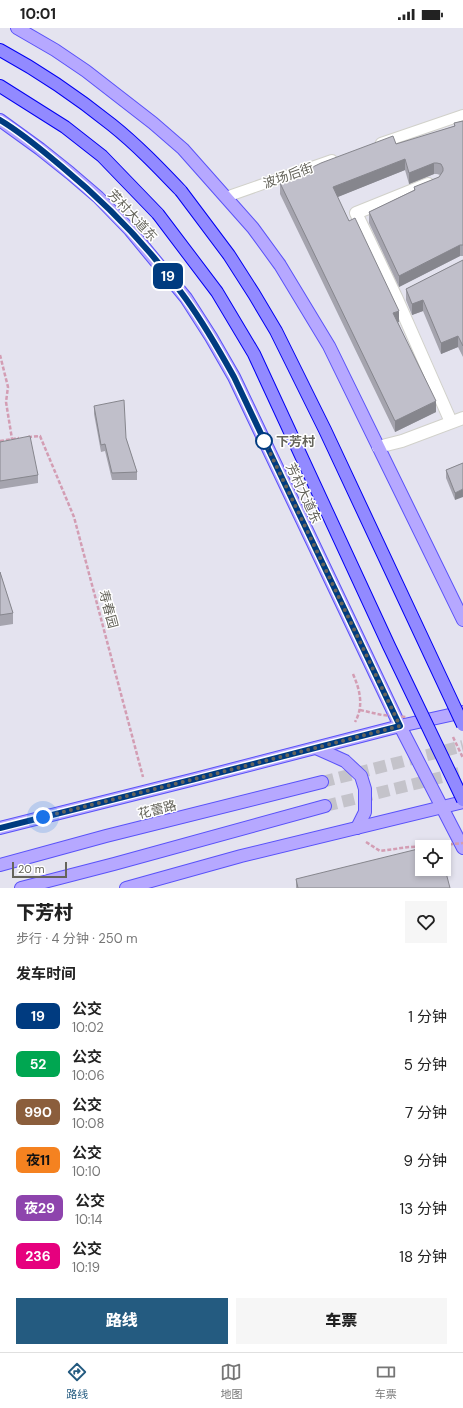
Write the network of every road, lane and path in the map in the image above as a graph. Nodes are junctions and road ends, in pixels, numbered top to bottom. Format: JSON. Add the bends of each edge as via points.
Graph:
{"nodes":[{"id":1,"x":16,"y":28,"type":"edge"},
{"id":2,"x":0,"y":50,"type":"edge"},
{"id":3,"x":0,"y":86,"type":"edge"},
{"id":4,"x":463,"y":115,"type":"edge"},
{"id":5,"x":0,"y":120,"type":"edge"},
{"id":6,"x":374,"y":146,"type":"edge"},
{"id":7,"x":344,"y":156,"type":"edge"},
{"id":8,"x":436,"y":180,"type":"edge"},
{"id":9,"x":226,"y":197,"type":"junction"},
{"id":10,"x":409,"y":290,"type":"edge"},
{"id":11,"x":396,"y":297,"type":"junction"},
{"id":12,"x":0,"y":355,"type":"edge"},
{"id":13,"x":463,"y":418,"type":"edge"},
{"id":14,"x":451,"y":422,"type":"junction"},
{"id":15,"x":12,"y":439,"type":"junction"},
{"id":16,"x":0,"y":441,"type":"edge"},
{"id":17,"x":378,"y":447,"type":"junction"},
{"id":18,"x":463,"y":620,"type":"edge"},
{"id":19,"x":353,"y":674,"type":"dead end"},
{"id":20,"x":463,"y":712,"type":"edge"},
{"id":21,"x":463,"y":724,"type":"edge"},
{"id":22,"x":352,"y":726,"type":"dead end"},
{"id":23,"x":400,"y":726,"type":"junction"},
{"id":24,"x":316,"y":748,"type":"junction"},
{"id":25,"x":322,"y":782,"type":"tunnel mouth"},
{"id":26,"x":147,"y":791,"type":"junction"},
{"id":27,"x":463,"y":801,"type":"edge"},
{"id":28,"x":325,"y":806,"type":"tunnel mouth"},
{"id":29,"x":442,"y":807,"type":"junction"},
{"id":30,"x":0,"y":828,"type":"edge"},
{"id":31,"x":357,"y":828,"type":"junction"},
{"id":32,"x":366,"y":842,"type":"dead end"},
{"id":33,"x":463,"y":843,"type":"edge"},
{"id":34,"x":463,"y":848,"type":"edge"},
{"id":35,"x":0,"y":865,"type":"edge"},
{"id":36,"x":21,"y":888,"type":"edge"},
{"id":37,"x":126,"y":888,"type":"edge"}],
"edges":[{"from":1,"to":9,"type":"main road","via":[[55,50],[123,99],[183,149]]},
{"from":2,"to":21,"type":"highway","bridge":true,"via":[[67,92],[112,125],[181,191],[229,255],[276,331]]},
{"from":3,"to":27,"type":"highway","name":"芳村大道东","bridge":true,"via":[[65,127],[102,156],[158,214],[217,292],[254,354]]},
{"from":4,"to":6,"type":"lane"},
{"from":5,"to":23,"type":"main road","name":"芳村大道东","via":[[98,197],[130,230],[186,298],[234,377]]},
{"from":7,"to":9,"type":"lane","name":"波场后街"},
{"from":8,"to":11,"type":"street","via":[[356,213]]},
{"from":9,"to":17,"type":"main road","via":[[280,265],[329,346]]},
{"from":10,"to":11,"type":"street"},
{"from":11,"to":14,"type":"street"},
{"from":12,"to":15,"type":"path","via":[[8,387],[6,402]]},
{"from":13,"to":14,"type":"street"},
{"from":14,"to":17,"type":"street","via":[[402,441]]},
{"from":15,"to":16,"type":"path"},
{"from":15,"to":26,"type":"path","name":"寿春园","via":[[40,436],[74,517]]},
{"from":17,"to":18,"type":"main road"},
{"from":19,"to":22,"type":"path","via":[[361,702],[359,715]]},
{"from":20,"to":23,"type":"main road"},
{"from":23,"to":24,"type":"main road"},
{"from":23,"to":29,"type":"main road","name":"芳村大道东"},
{"from":24,"to":26,"type":"main road"},
{"from":24,"to":31,"type":"main road","via":[[345,761],[361,776],[365,789],[365,812]]},
{"from":25,"to":35,"type":"main road","name":"花蕾路"},
{"from":26,"to":30,"type":"main road"},
{"from":27,"to":29,"type":"main road"},
{"from":28,"to":36,"type":"main road"},
{"from":29,"to":31,"type":"main road"},
{"from":29,"to":34,"type":"main road","name":"芳村大道东"},
{"from":31,"to":37,"type":"main road","via":[[241,856]]},
{"from":32,"to":33,"type":"path","bridge":true,"via":[[380,851]]}]}
